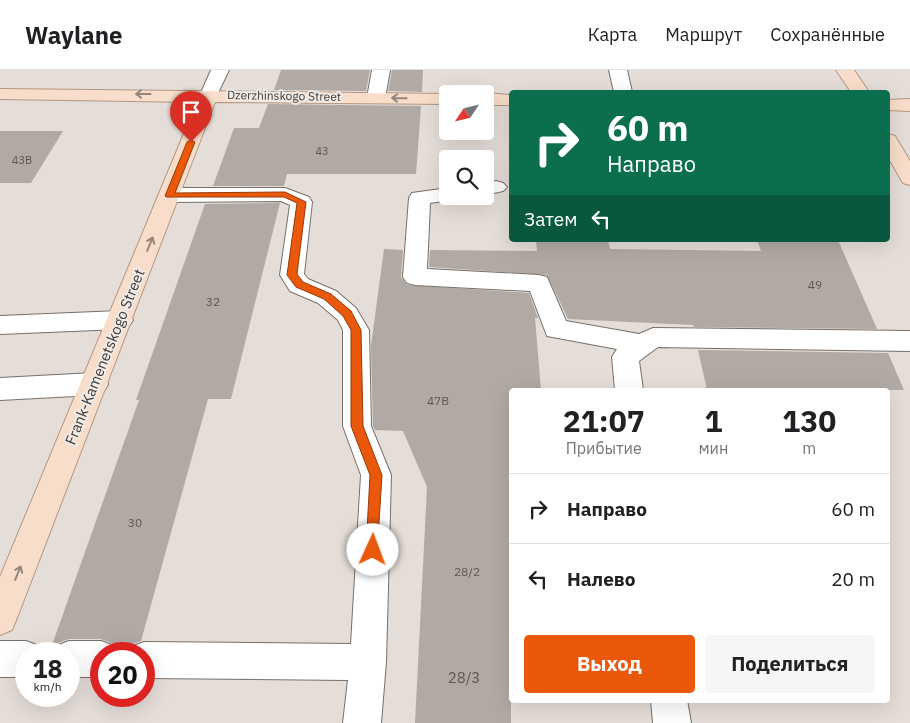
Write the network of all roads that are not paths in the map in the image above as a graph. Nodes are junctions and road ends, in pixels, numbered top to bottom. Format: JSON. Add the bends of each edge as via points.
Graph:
{"nodes":[{"id":1,"x":220,"y":70,"type":"edge"},
{"id":2,"x":381,"y":70,"type":"edge"},
{"id":3,"x":618,"y":70,"type":"edge"},
{"id":4,"x":845,"y":70,"type":"edge"},
{"id":5,"x":623,"y":90,"type":"edge"},
{"id":6,"x":859,"y":90,"type":"edge"},
{"id":7,"x":0,"y":94,"type":"edge"},
{"id":8,"x":209,"y":95,"type":"junction"},
{"id":9,"x":376,"y":98,"type":"junction"},
{"id":10,"x":439,"y":99,"type":"edge"},
{"id":11,"x":494,"y":100,"type":"edge"},
{"id":12,"x":509,"y":100,"type":"edge"},
{"id":13,"x":890,"y":105,"type":"edge"},
{"id":14,"x":910,"y":105,"type":"edge"},
{"id":15,"x":890,"y":144,"type":"edge"},
{"id":16,"x":910,"y":179,"type":"edge"},
{"id":17,"x":439,"y":195,"type":"edge"},
{"id":18,"x":170,"y":196,"type":"junction"},
{"id":19,"x":120,"y":320,"type":"junction"},
{"id":20,"x":0,"y":325,"type":"edge"},
{"id":21,"x":910,"y":341,"type":"edge"},
{"id":22,"x":643,"y":344,"type":"junction"},
{"id":23,"x":94,"y":384,"type":"junction"},
{"id":24,"x":629,"y":388,"type":"edge"},
{"id":25,"x":0,"y":389,"type":"edge"},
{"id":26,"x":0,"y":618,"type":"edge"},
{"id":27,"x":0,"y":659,"type":"edge"},
{"id":28,"x":15,"y":659,"type":"edge"},
{"id":29,"x":155,"y":660,"type":"edge"},
{"id":30,"x":368,"y":662,"type":"junction"},
{"id":31,"x":669,"y":703,"type":"edge"},
{"id":32,"x":362,"y":723,"type":"edge"},
{"id":33,"x":672,"y":723,"type":"edge"}],
"edges":[{"from":1,"to":8,"type":"lane"},
{"from":2,"to":9,"type":"lane"},
{"from":3,"to":5,"type":"lane"},
{"from":4,"to":6,"type":"main road"},
{"from":8,"to":7,"type":"main road","name":"Dzerzhinskogo Street","one_way":true},
{"from":8,"to":9,"type":"main road","name":"Dzerzhinskogo Street"},
{"from":8,"to":18,"type":"main road","name":"Frank-Kamenetskogo Street"},
{"from":10,"to":9,"type":"main road","name":"Dzerzhinskogo Street","one_way":true},
{"from":11,"to":12,"type":"main road"},
{"from":13,"to":14,"type":"main road"},
{"from":15,"to":16,"type":"main road"},
{"from":17,"to":22,"type":"lane","via":[[420,198],[415,277],[540,283],[556,329]]},
{"from":19,"to":18,"type":"main road","name":"Frank-Kamenetskogo Street","one_way":true},
{"from":18,"to":30,"type":"lane","via":[[285,194],[301,202],[292,275],[299,285],[327,297],[347,314],[356,330],[357,426],[376,475]]},
{"from":19,"to":20,"type":"lane"},
{"from":19,"to":23,"type":"main road","name":"Frank-Kamenetskogo Street"},
{"from":21,"to":22,"type":"lane","via":[[653,337]]},
{"from":22,"to":24,"type":"lane","via":[[624,357]]},
{"from":23,"to":25,"type":"lane"},
{"from":26,"to":23,"type":"main road","name":"Frank-Kamenetskogo Street","one_way":true},
{"from":27,"to":28,"type":"lane"},
{"from":29,"to":30,"type":"lane"},
{"from":30,"to":32,"type":"lane"},
{"from":31,"to":33,"type":"lane"}]}
